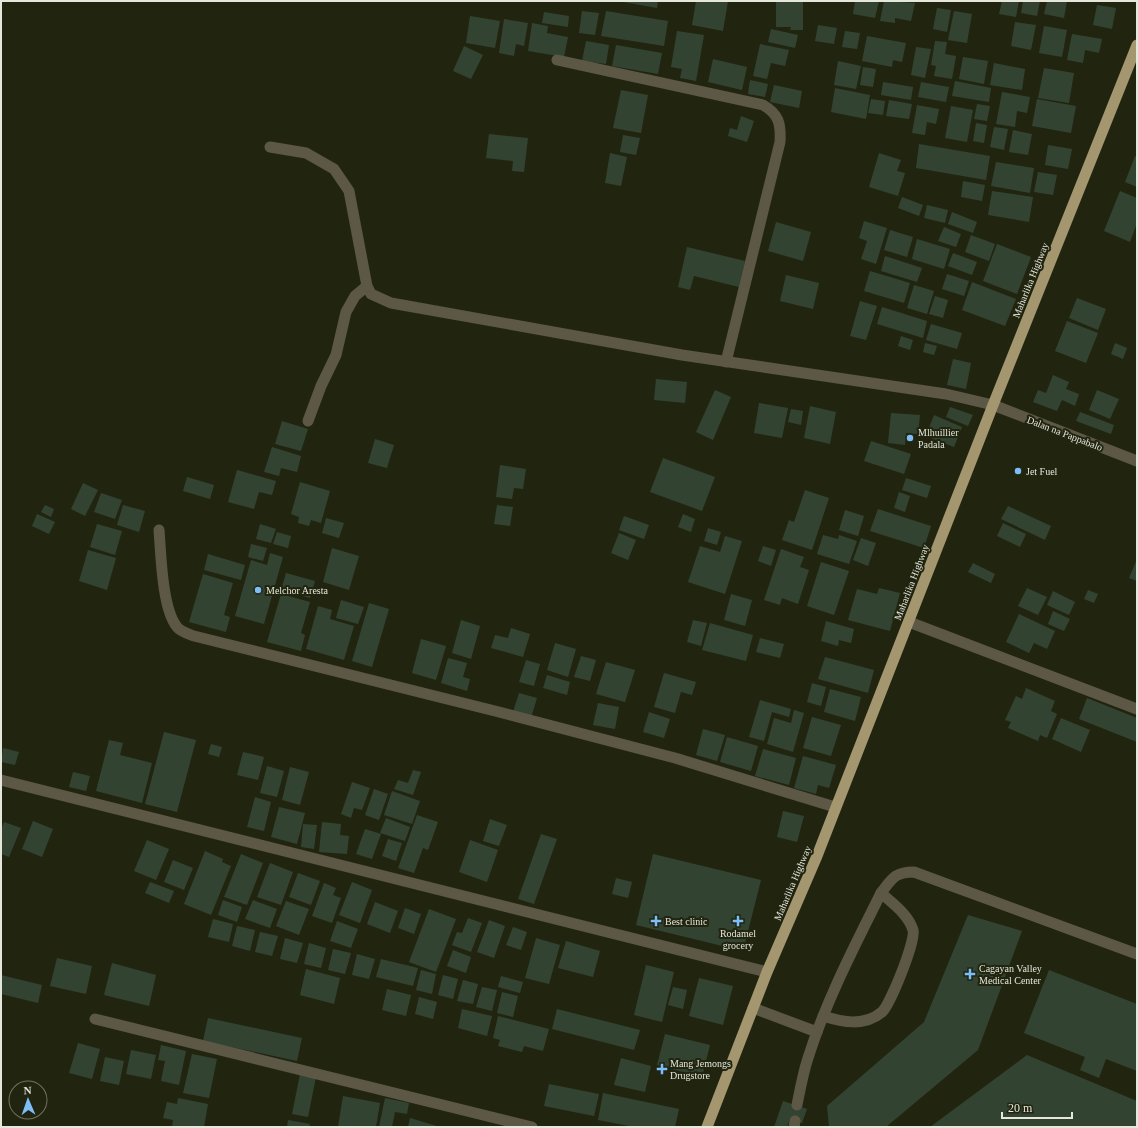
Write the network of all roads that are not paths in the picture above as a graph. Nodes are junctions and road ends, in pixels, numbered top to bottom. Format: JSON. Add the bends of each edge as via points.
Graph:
{"nodes":[{"id":1,"x":1137,"y":45,"type":"edge"},
{"id":2,"x":557,"y":60,"type":"dead end"},
{"id":3,"x":270,"y":147,"type":"dead end"},
{"id":4,"x":367,"y":286,"type":"junction"},
{"id":5,"x":726,"y":362,"type":"junction"},
{"id":6,"x":993,"y":405,"type":"junction"},
{"id":7,"x":308,"y":421,"type":"dead end"},
{"id":8,"x":1137,"y":461,"type":"edge"},
{"id":9,"x":159,"y":530,"type":"dead end"},
{"id":10,"x":909,"y":622,"type":"junction"},
{"id":11,"x":1137,"y":709,"type":"edge"},
{"id":12,"x":1,"y":780,"type":"edge"},
{"id":13,"x":835,"y":806,"type":"junction"},
{"id":14,"x":880,"y":893,"type":"junction"},
{"id":15,"x":1137,"y":954,"type":"edge"},
{"id":16,"x":767,"y":972,"type":"junction"},
{"id":17,"x":753,"y":1008,"type":"junction"},
{"id":18,"x":823,"y":1016,"type":"junction"},
{"id":19,"x":95,"y":1019,"type":"dead end"},
{"id":20,"x":817,"y":1032,"type":"junction"},
{"id":21,"x":797,"y":1105,"type":"dead end"},
{"id":22,"x":532,"y":1127,"type":"edge"},
{"id":23,"x":707,"y":1127,"type":"edge"}],
"edges":[{"from":1,"to":6,"type":"highway","name":"Maharlika Highway"},
{"from":2,"to":5,"type":"street","via":[[763,105],[778,117],[780,142]]},
{"from":3,"to":4,"type":"street","via":[[306,153],[334,169],[349,191]]},
{"from":4,"to":5,"type":"street","name":"Dalan na Pappabalo","via":[[371,294],[391,303]]},
{"from":4,"to":7,"type":"street","via":[[355,296],[346,312],[336,356]]},
{"from":5,"to":6,"type":"street","name":"Dalan na Pappabalo","via":[[946,394]]},
{"from":6,"to":8,"type":"street","name":"Dalan na Pappabalo"},
{"from":6,"to":10,"type":"highway","name":"Maharlika Highway"},
{"from":9,"to":13,"type":"street","via":[[164,585],[171,618],[178,629],[194,636],[674,758]]},
{"from":10,"to":11,"type":"street"},
{"from":10,"to":13,"type":"highway","name":"Maharlika Highway"},
{"from":12,"to":16,"type":"street"},
{"from":13,"to":16,"type":"highway","name":"Maharlika Highway","via":[[817,856]]},
{"from":14,"to":15,"type":"street","via":[[894,876],[914,872]]},
{"from":14,"to":18,"type":"street"},
{"from":14,"to":18,"type":"street","via":[[903,912],[913,930],[913,942],[904,969],[882,1012],[865,1020],[847,1023]]},
{"from":16,"to":17,"type":"highway","name":"Maharlika Highway"},
{"from":17,"to":20,"type":"street"},
{"from":17,"to":23,"type":"highway","name":"Maharlika Highway"},
{"from":18,"to":20,"type":"street"},
{"from":19,"to":22,"type":"street"},
{"from":20,"to":21,"type":"street"}]}
